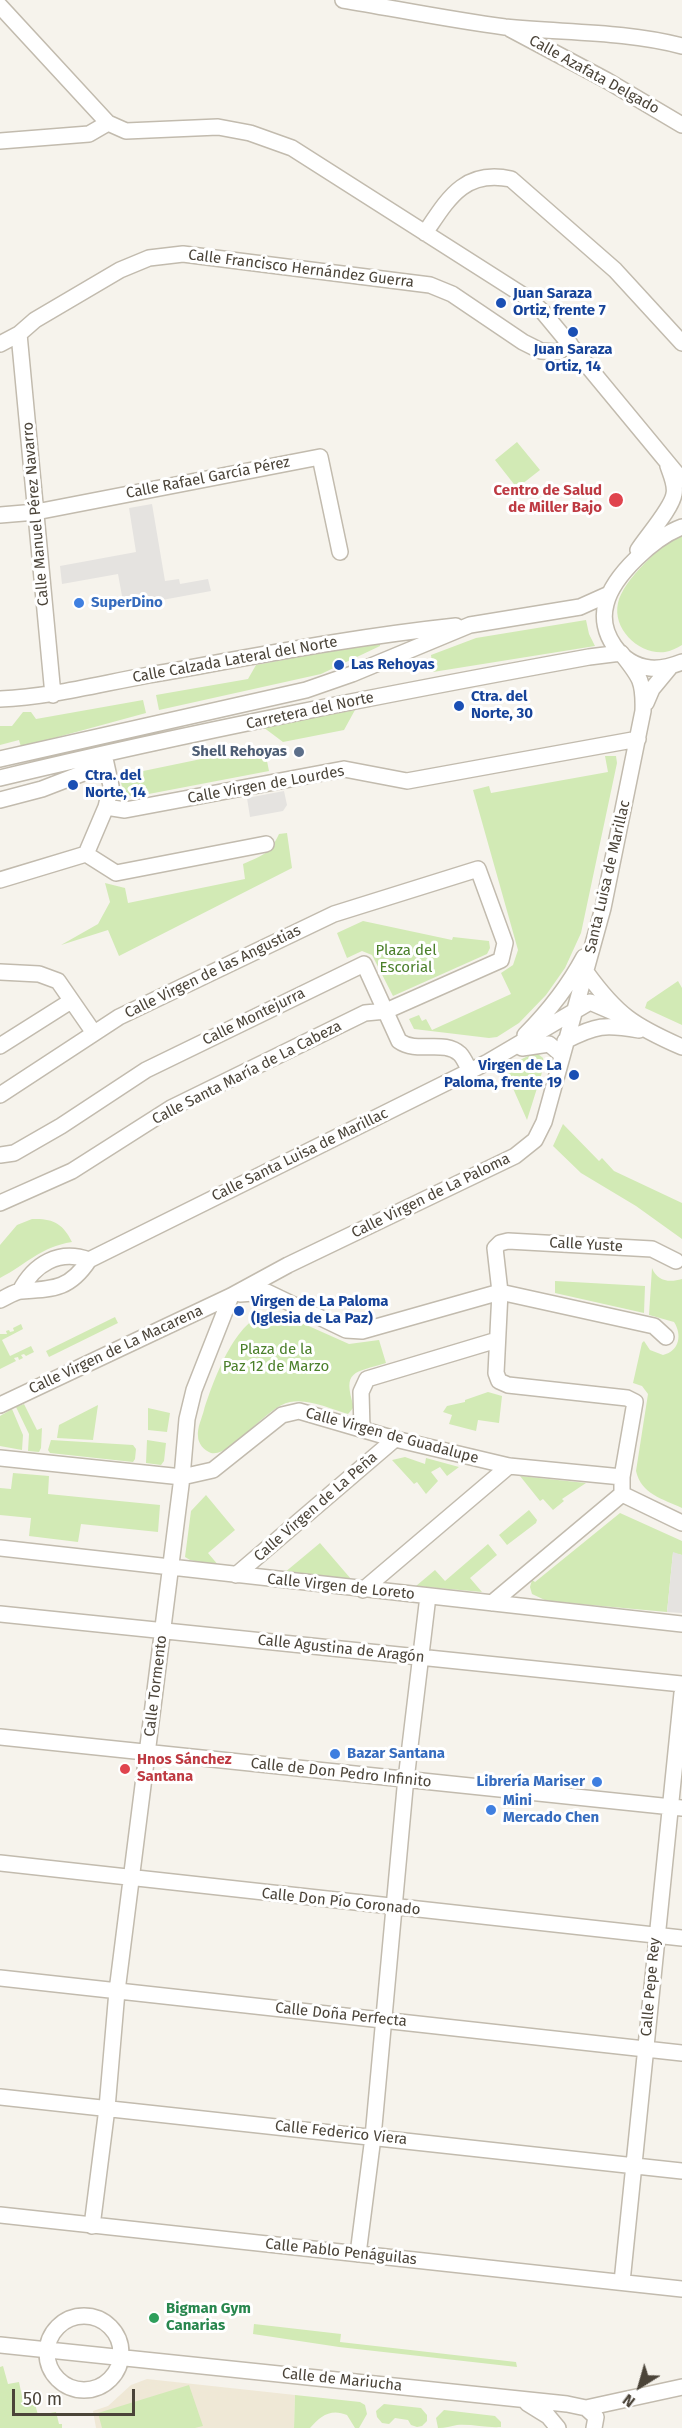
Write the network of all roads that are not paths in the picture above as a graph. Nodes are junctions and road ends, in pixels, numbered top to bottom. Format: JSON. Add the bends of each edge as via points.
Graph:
{"nodes":[{"id":1,"x":343,"y":0,"type":"edge"},
{"id":2,"x":0,"y":6,"type":"edge"},
{"id":3,"x":505,"y":27,"type":"junction"},
{"id":4,"x":682,"y":46,"type":"edge"},
{"id":5,"x":108,"y":123,"type":"junction"},
{"id":6,"x":682,"y":125,"type":"edge"},
{"id":7,"x":0,"y":141,"type":"edge"},
{"id":8,"x":424,"y":233,"type":"junction"},
{"id":9,"x":19,"y":334,"type":"junction"},
{"id":10,"x":682,"y":343,"type":"edge"},
{"id":11,"x":0,"y":344,"type":"edge"},
{"id":12,"x":570,"y":344,"type":"junction"},
{"id":13,"x":665,"y":458,"type":"junction"},
{"id":14,"x":682,"y":470,"type":"edge"},
{"id":15,"x":682,"y":480,"type":"edge"},
{"id":16,"x":682,"y":497,"type":"edge"},
{"id":17,"x":669,"y":507,"type":"junction"},
{"id":18,"x":36,"y":512,"type":"junction"},
{"id":19,"x":0,"y":515,"type":"edge"},
{"id":20,"x":682,"y":526,"type":"edge"},
{"id":21,"x":340,"y":552,"type":"dead end"},
{"id":22,"x":620,"y":577,"type":"junction"},
{"id":23,"x":609,"y":594,"type":"junction"},
{"id":24,"x":470,"y":625,"type":"junction"},
{"id":25,"x":621,"y":653,"type":"junction"},
{"id":26,"x":676,"y":664,"type":"edge"},
{"id":27,"x":53,"y":695,"type":"junction"},
{"id":28,"x":0,"y":699,"type":"edge"},
{"id":29,"x":643,"y":711,"type":"junction"},
{"id":30,"x":638,"y":739,"type":"junction"},
{"id":31,"x":104,"y":754,"type":"junction"},
{"id":32,"x":0,"y":759,"type":"edge"},
{"id":33,"x":0,"y":778,"type":"edge"},
{"id":34,"x":0,"y":800,"type":"edge"},
{"id":35,"x":106,"y":807,"type":"junction"},
{"id":36,"x":266,"y":844,"type":"dead end"},
{"id":37,"x":86,"y":854,"type":"junction"},
{"id":38,"x":0,"y":880,"type":"edge"},
{"id":39,"x":334,"y":914,"type":"joint"},
{"id":40,"x":594,"y":938,"type":"junction"},
{"id":41,"x":0,"y":972,"type":"edge"},
{"id":42,"x":586,"y":972,"type":"junction"},
{"id":43,"x":71,"y":1000,"type":"junction"},
{"id":44,"x":386,"y":1011,"type":"junction"},
{"id":45,"x":573,"y":1011,"type":"junction"},
{"id":46,"x":627,"y":1018,"type":"junction"},
{"id":47,"x":646,"y":1031,"type":"junction"},
{"id":48,"x":94,"y":1034,"type":"junction"},
{"id":49,"x":0,"y":1046,"type":"edge"},
{"id":50,"x":682,"y":1047,"type":"edge"},
{"id":51,"x":563,"y":1048,"type":"junction"},
{"id":52,"x":510,"y":1050,"type":"junction"},
{"id":53,"x":470,"y":1071,"type":"junction"},
{"id":54,"x":0,"y":1095,"type":"edge"},
{"id":55,"x":0,"y":1155,"type":"edge"},
{"id":56,"x":0,"y":1203,"type":"edge"},
{"id":57,"x":89,"y":1260,"type":"junction"},
{"id":58,"x":676,"y":1261,"type":"dead end"},
{"id":59,"x":20,"y":1291,"type":"junction"},
{"id":60,"x":500,"y":1292,"type":"junction"},
{"id":61,"x":231,"y":1296,"type":"junction"},
{"id":62,"x":0,"y":1300,"type":"edge"},
{"id":63,"x":666,"y":1337,"type":"dead end"},
{"id":64,"x":497,"y":1340,"type":"junction"},
{"id":65,"x":0,"y":1405,"type":"edge"},
{"id":66,"x":362,"y":1429,"type":"junction"},
{"id":67,"x":395,"y":1438,"type":"junction"},
{"id":68,"x":0,"y":1458,"type":"edge"},
{"id":69,"x":508,"y":1466,"type":"junction"},
{"id":70,"x":622,"y":1477,"type":"junction"},
{"id":71,"x":182,"y":1478,"type":"junction"},
{"id":72,"x":622,"y":1494,"type":"junction"},
{"id":73,"x":682,"y":1523,"type":"edge"},
{"id":74,"x":0,"y":1548,"type":"edge"},
{"id":75,"x":170,"y":1568,"type":"junction"},
{"id":76,"x":236,"y":1575,"type":"junction"},
{"id":77,"x":363,"y":1590,"type":"junction"},
{"id":78,"x":428,"y":1596,"type":"junction"},
{"id":79,"x":492,"y":1604,"type":"junction"},
{"id":80,"x":0,"y":1614,"type":"edge"},
{"id":81,"x":682,"y":1623,"type":"edge"},
{"id":82,"x":163,"y":1631,"type":"junction"},
{"id":83,"x":422,"y":1658,"type":"junction"},
{"id":84,"x":682,"y":1684,"type":"edge"},
{"id":85,"x":682,"y":1692,"type":"edge"},
{"id":86,"x":0,"y":1737,"type":"edge"},
{"id":87,"x":148,"y":1752,"type":"junction"},
{"id":88,"x":406,"y":1780,"type":"junction"},
{"id":89,"x":676,"y":1807,"type":"edge"},
{"id":90,"x":0,"y":1863,"type":"edge"},
{"id":91,"x":131,"y":1878,"type":"junction"},
{"id":92,"x":393,"y":1908,"type":"junction"},
{"id":93,"x":656,"y":1936,"type":"junction"},
{"id":94,"x":682,"y":1938,"type":"edge"},
{"id":95,"x":0,"y":1978,"type":"edge"},
{"id":96,"x":117,"y":1990,"type":"junction"},
{"id":97,"x":383,"y":2019,"type":"junction"},
{"id":98,"x":645,"y":2050,"type":"junction"},
{"id":99,"x":682,"y":2054,"type":"edge"},
{"id":100,"x":0,"y":2097,"type":"edge"},
{"id":101,"x":107,"y":2108,"type":"junction"},
{"id":102,"x":373,"y":2137,"type":"junction"},
{"id":103,"x":633,"y":2166,"type":"junction"},
{"id":104,"x":682,"y":2171,"type":"edge"},
{"id":105,"x":0,"y":2215,"type":"edge"},
{"id":106,"x":92,"y":2226,"type":"junction"},
{"id":107,"x":358,"y":2254,"type":"junction"},
{"id":108,"x":622,"y":2282,"type":"junction"},
{"id":109,"x":682,"y":2289,"type":"edge"},
{"id":110,"x":0,"y":2345,"type":"edge"},
{"id":111,"x":47,"y":2350,"type":"junction"},
{"id":112,"x":121,"y":2357,"type":"junction"},
{"id":113,"x":682,"y":2387,"type":"edge"},
{"id":114,"x":519,"y":2399,"type":"junction"},
{"id":115,"x":586,"y":2408,"type":"junction"},
{"id":116,"x":559,"y":2428,"type":"edge"},
{"id":117,"x":594,"y":2428,"type":"edge"}],
"edges":[{"from":1,"to":3,"type":"street"},
{"from":2,"to":5,"type":"street"},
{"from":3,"to":4,"type":"street","via":[[609,35]]},
{"from":3,"to":6,"type":"street","name":"Calle Azafata Delgado"},
{"from":5,"to":7,"type":"street","via":[[89,134]]},
{"from":5,"to":8,"type":"street","via":[[126,131],[218,127],[250,133],[292,148]]},
{"from":8,"to":10,"type":"street","via":[[447,200],[468,182],[493,175],[511,179],[615,270]]},
{"from":8,"to":12,"type":"street","via":[[529,299]]},
{"from":9,"to":11,"type":"street","name":"Calle Francisco Hernández Guerra"},
{"from":9,"to":12,"type":"street","name":"Calle Francisco Hernández Guerra","via":[[35,320],[120,270],[149,258],[183,254],[430,285],[452,294],[541,351],[558,352]]},
{"from":9,"to":18,"type":"street","name":"Calle Manuel Pérez Navarro"},
{"from":12,"to":13,"type":"street"},
{"from":13,"to":14,"type":"street"},
{"from":13,"to":15,"type":"street"},
{"from":13,"to":17,"type":"street","via":[[674,483]]},
{"from":16,"to":17,"type":"street"},
{"from":17,"to":22,"type":"street"},
{"from":18,"to":19,"type":"street","name":"Calle Rafael García Pérez"},
{"from":18,"to":21,"type":"street","name":"Calle Rafael García Pérez","via":[[320,457]]},
{"from":18,"to":27,"type":"street","name":"Calle Manuel Pérez Navarro"},
{"from":20,"to":22,"type":"street","via":[[657,540]]},
{"from":22,"to":23,"type":"street"},
{"from":23,"to":24,"type":"street","name":"Carretera del Norte","via":[[580,607]]},
{"from":23,"to":25,"type":"street","via":[[604,621]]},
{"from":24,"to":27,"type":"street","name":"Calle Calzada Lateral del Norte","via":[[376,635]]},
{"from":24,"to":32,"type":"street","name":"Carretera del Norte","via":[[306,690]]},
{"from":25,"to":26,"type":"street","via":[[640,666]]},
{"from":25,"to":29,"type":"street","via":[[644,687]]},
{"from":25,"to":31,"type":"street","name":"Carretera del Norte","via":[[426,687]]},
{"from":26,"to":29,"type":"street","via":[[652,689]]},
{"from":27,"to":28,"type":"street","name":"Calle Calzada Lateral del Norte"},
{"from":29,"to":30,"type":"street","name":"Santa Luisa de Marillac"},
{"from":30,"to":35,"type":"street","name":"Calle Virgen de Lourdes","via":[[407,781],[344,769],[125,810]]},
{"from":30,"to":40,"type":"street","name":"Santa Luisa de Marillac"},
{"from":31,"to":33,"type":"street","name":"Carretera del Norte"},
{"from":31,"to":34,"type":"street","via":[[86,772]]},
{"from":31,"to":35,"type":"street","via":[[111,786]]},
{"from":35,"to":37,"type":"street"},
{"from":36,"to":37,"type":"street","via":[[116,873]]},
{"from":37,"to":38,"type":"street"},
{"from":39,"to":44,"type":"street","name":"Calle Santa María de La Cabeza","via":[[478,869],[505,943],[501,960]]},
{"from":39,"to":48,"type":"street","name":"Calle Virgen de las Angustias","via":[[119,1017]]},
{"from":40,"to":42,"type":"street","name":"Santa Luisa de Marillac"},
{"from":40,"to":52,"type":"street","name":"Calle Santa Luisa de Marillac","via":[[570,984]]},
{"from":41,"to":43,"type":"street","via":[[46,975],[58,981]]},
{"from":42,"to":45,"type":"street","name":"Santa Luisa de Marillac"},
{"from":42,"to":46,"type":"street","via":[[611,1005]]},
{"from":43,"to":48,"type":"street"},
{"from":43,"to":49,"type":"street"},
{"from":44,"to":53,"type":"street","name":"Calle Montejurra","via":[[399,1041],[406,1046],[453,1050],[461,1054]]},
{"from":44,"to":55,"type":"street","name":"Calle Montejurra","via":[[364,964],[147,1070],[61,1126],[14,1153]]},
{"from":44,"to":56,"type":"street","name":"Calle Santa María de La Cabeza","via":[[365,1013],[171,1108],[72,1171]]},
{"from":45,"to":46,"type":"street","via":[[590,1002]]},
{"from":45,"to":51,"type":"street","name":"Santa Luisa de Marillac"},
{"from":45,"to":52,"type":"street","name":"Calle Santa Luisa de Marillac"},
{"from":46,"to":47,"type":"street"},
{"from":47,"to":50,"type":"street"},
{"from":47,"to":51,"type":"street","via":[[610,1025],[588,1029]]},
{"from":48,"to":54,"type":"street","name":"Calle Virgen de las Angustias"},
{"from":51,"to":52,"type":"street","name":"Calle Santa Luisa de Marillac","via":[[549,1044]]},
{"from":51,"to":61,"type":"street","name":"Calle Virgen de La Paloma","via":[[536,1140],[515,1156]]},
{"from":52,"to":53,"type":"street","name":"Calle Santa Luisa de Marillac"},
{"from":53,"to":57,"type":"street","name":"Calle Santa Luisa de Marillac"},
{"from":57,"to":59,"type":"street","name":"Calle Santa Luisa de Marillac","via":[[60,1286]]},
{"from":57,"to":59,"type":"street","name":"Calle Santa Luisa de Marillac","via":[[78,1256],[49,1260],[36,1268]]},
{"from":58,"to":60,"type":"street","name":"Calle Yuste","via":[[652,1249],[507,1240],[495,1248]]},
{"from":59,"to":62,"type":"street","name":"Calle Santa Luisa de Marillac"},
{"from":60,"to":61,"type":"street","via":[[362,1331],[346,1330],[267,1292]]},
{"from":60,"to":63,"type":"street","via":[[654,1326]]},
{"from":60,"to":64,"type":"street"},
{"from":61,"to":65,"type":"street","name":"Calle Virgen de La Macarena"},
{"from":61,"to":71,"type":"street","name":"Calle Tormento","via":[[194,1390],[187,1419]]},
{"from":64,"to":66,"type":"street","via":[[367,1379],[361,1392]]},
{"from":64,"to":70,"type":"street","via":[[498,1381],[635,1402]]},
{"from":66,"to":67,"type":"street","name":"Calle Virgen de Guadalupe"},
{"from":66,"to":71,"type":"street","name":"Calle Virgen de Guadalupe","via":[[300,1411],[282,1415],[213,1470]]},
{"from":67,"to":69,"type":"street","name":"Calle Virgen de Guadalupe"},
{"from":67,"to":76,"type":"street","name":"Calle Virgen de La Peña"},
{"from":68,"to":71,"type":"street"},
{"from":69,"to":70,"type":"street","name":"Calle Virgen de Guadalupe"},
{"from":69,"to":77,"type":"street"},
{"from":70,"to":72,"type":"street"},
{"from":71,"to":75,"type":"street","name":"Calle Tormento"},
{"from":72,"to":73,"type":"street"},
{"from":72,"to":79,"type":"street"},
{"from":74,"to":75,"type":"street","name":"Calle Virgen de Loreto"},
{"from":75,"to":76,"type":"street","name":"Calle Virgen de Loreto"},
{"from":75,"to":82,"type":"street","name":"Calle Tormento"},
{"from":76,"to":77,"type":"street","name":"Calle Virgen de Loreto"},
{"from":77,"to":78,"type":"street","name":"Calle Virgen de Loreto"},
{"from":78,"to":79,"type":"street","name":"Calle Virgen de Loreto"},
{"from":78,"to":83,"type":"street"},
{"from":79,"to":81,"type":"street","name":"Calle Virgen de Loreto"},
{"from":80,"to":82,"type":"street","name":"Calle Agustina de Aragón"},
{"from":82,"to":83,"type":"street","name":"Calle Agustina de Aragón"},
{"from":82,"to":87,"type":"street","name":"Calle Tormento"},
{"from":83,"to":84,"type":"street","name":"Calle Agustina de Aragón"},
{"from":83,"to":88,"type":"street"},
{"from":85,"to":89,"type":"street","name":"Calle Pepe Rey"},
{"from":86,"to":87,"type":"street","name":"Calle de Don Pedro Infinito"},
{"from":87,"to":88,"type":"street","name":"Calle de Don Pedro Infinito"},
{"from":87,"to":91,"type":"street","name":"Calle Tormento"},
{"from":88,"to":89,"type":"street","name":"Calle de Don Pedro Infinito"},
{"from":88,"to":92,"type":"street"},
{"from":89,"to":93,"type":"street","name":"Calle Pepe Rey"},
{"from":90,"to":91,"type":"street","name":"Calle Don Pío Coronado"},
{"from":91,"to":92,"type":"street","name":"Calle Don Pío Coronado"},
{"from":91,"to":96,"type":"street","name":"Calle Tormento"},
{"from":92,"to":93,"type":"street","name":"Calle Don Pío Coronado"},
{"from":92,"to":97,"type":"street"},
{"from":93,"to":94,"type":"street","name":"Calle Don Pío Coronado"},
{"from":93,"to":98,"type":"street","name":"Calle Pepe Rey"},
{"from":95,"to":96,"type":"street","name":"Calle Doña Perfecta"},
{"from":96,"to":97,"type":"street","name":"Calle Doña Perfecta"},
{"from":96,"to":101,"type":"street","name":"Calle Tormento"},
{"from":97,"to":98,"type":"street","name":"Calle Doña Perfecta"},
{"from":97,"to":102,"type":"street"},
{"from":98,"to":99,"type":"street","name":"Calle Doña Perfecta"},
{"from":98,"to":103,"type":"street","name":"Calle Pepe Rey"},
{"from":100,"to":101,"type":"street","name":"Calle Federico Viera"},
{"from":101,"to":102,"type":"street","name":"Calle Federico Viera"},
{"from":101,"to":106,"type":"street","name":"Calle Tormento"},
{"from":102,"to":103,"type":"street","name":"Calle Federico Viera"},
{"from":102,"to":107,"type":"street"},
{"from":103,"to":104,"type":"street","name":"Calle Federico Viera"},
{"from":103,"to":108,"type":"street","name":"Calle Pepe Rey"},
{"from":105,"to":106,"type":"street","name":"Calle Pablo Penáguilas"},
{"from":106,"to":107,"type":"street","name":"Calle Pablo Penáguilas"},
{"from":107,"to":108,"type":"street","name":"Calle Pablo Penáguilas"},
{"from":108,"to":109,"type":"street","name":"Calle Pablo Penáguilas"},
{"from":110,"to":111,"type":"street","name":"Calle de Mariucha"},
{"from":111,"to":112,"type":"street","name":"Calle de Mariucha"},
{"from":111,"to":112,"type":"street","via":[[54,2374],[74,2389],[99,2387],[109,2380]]},
{"from":111,"to":112,"type":"street","via":[[56,2329],[65,2321],[87,2316],[108,2326],[120,2346]]},
{"from":112,"to":114,"type":"street","name":"Calle de Mariucha"},
{"from":113,"to":115,"type":"street","name":"Calle de Mariucha"},
{"from":114,"to":115,"type":"street","name":"Calle de Mariucha"},
{"from":114,"to":116,"type":"street","via":[[541,2411]]},
{"from":115,"to":116,"type":"street","via":[[569,2415]]},
{"from":115,"to":117,"type":"street","via":[[596,2417]]}]}
